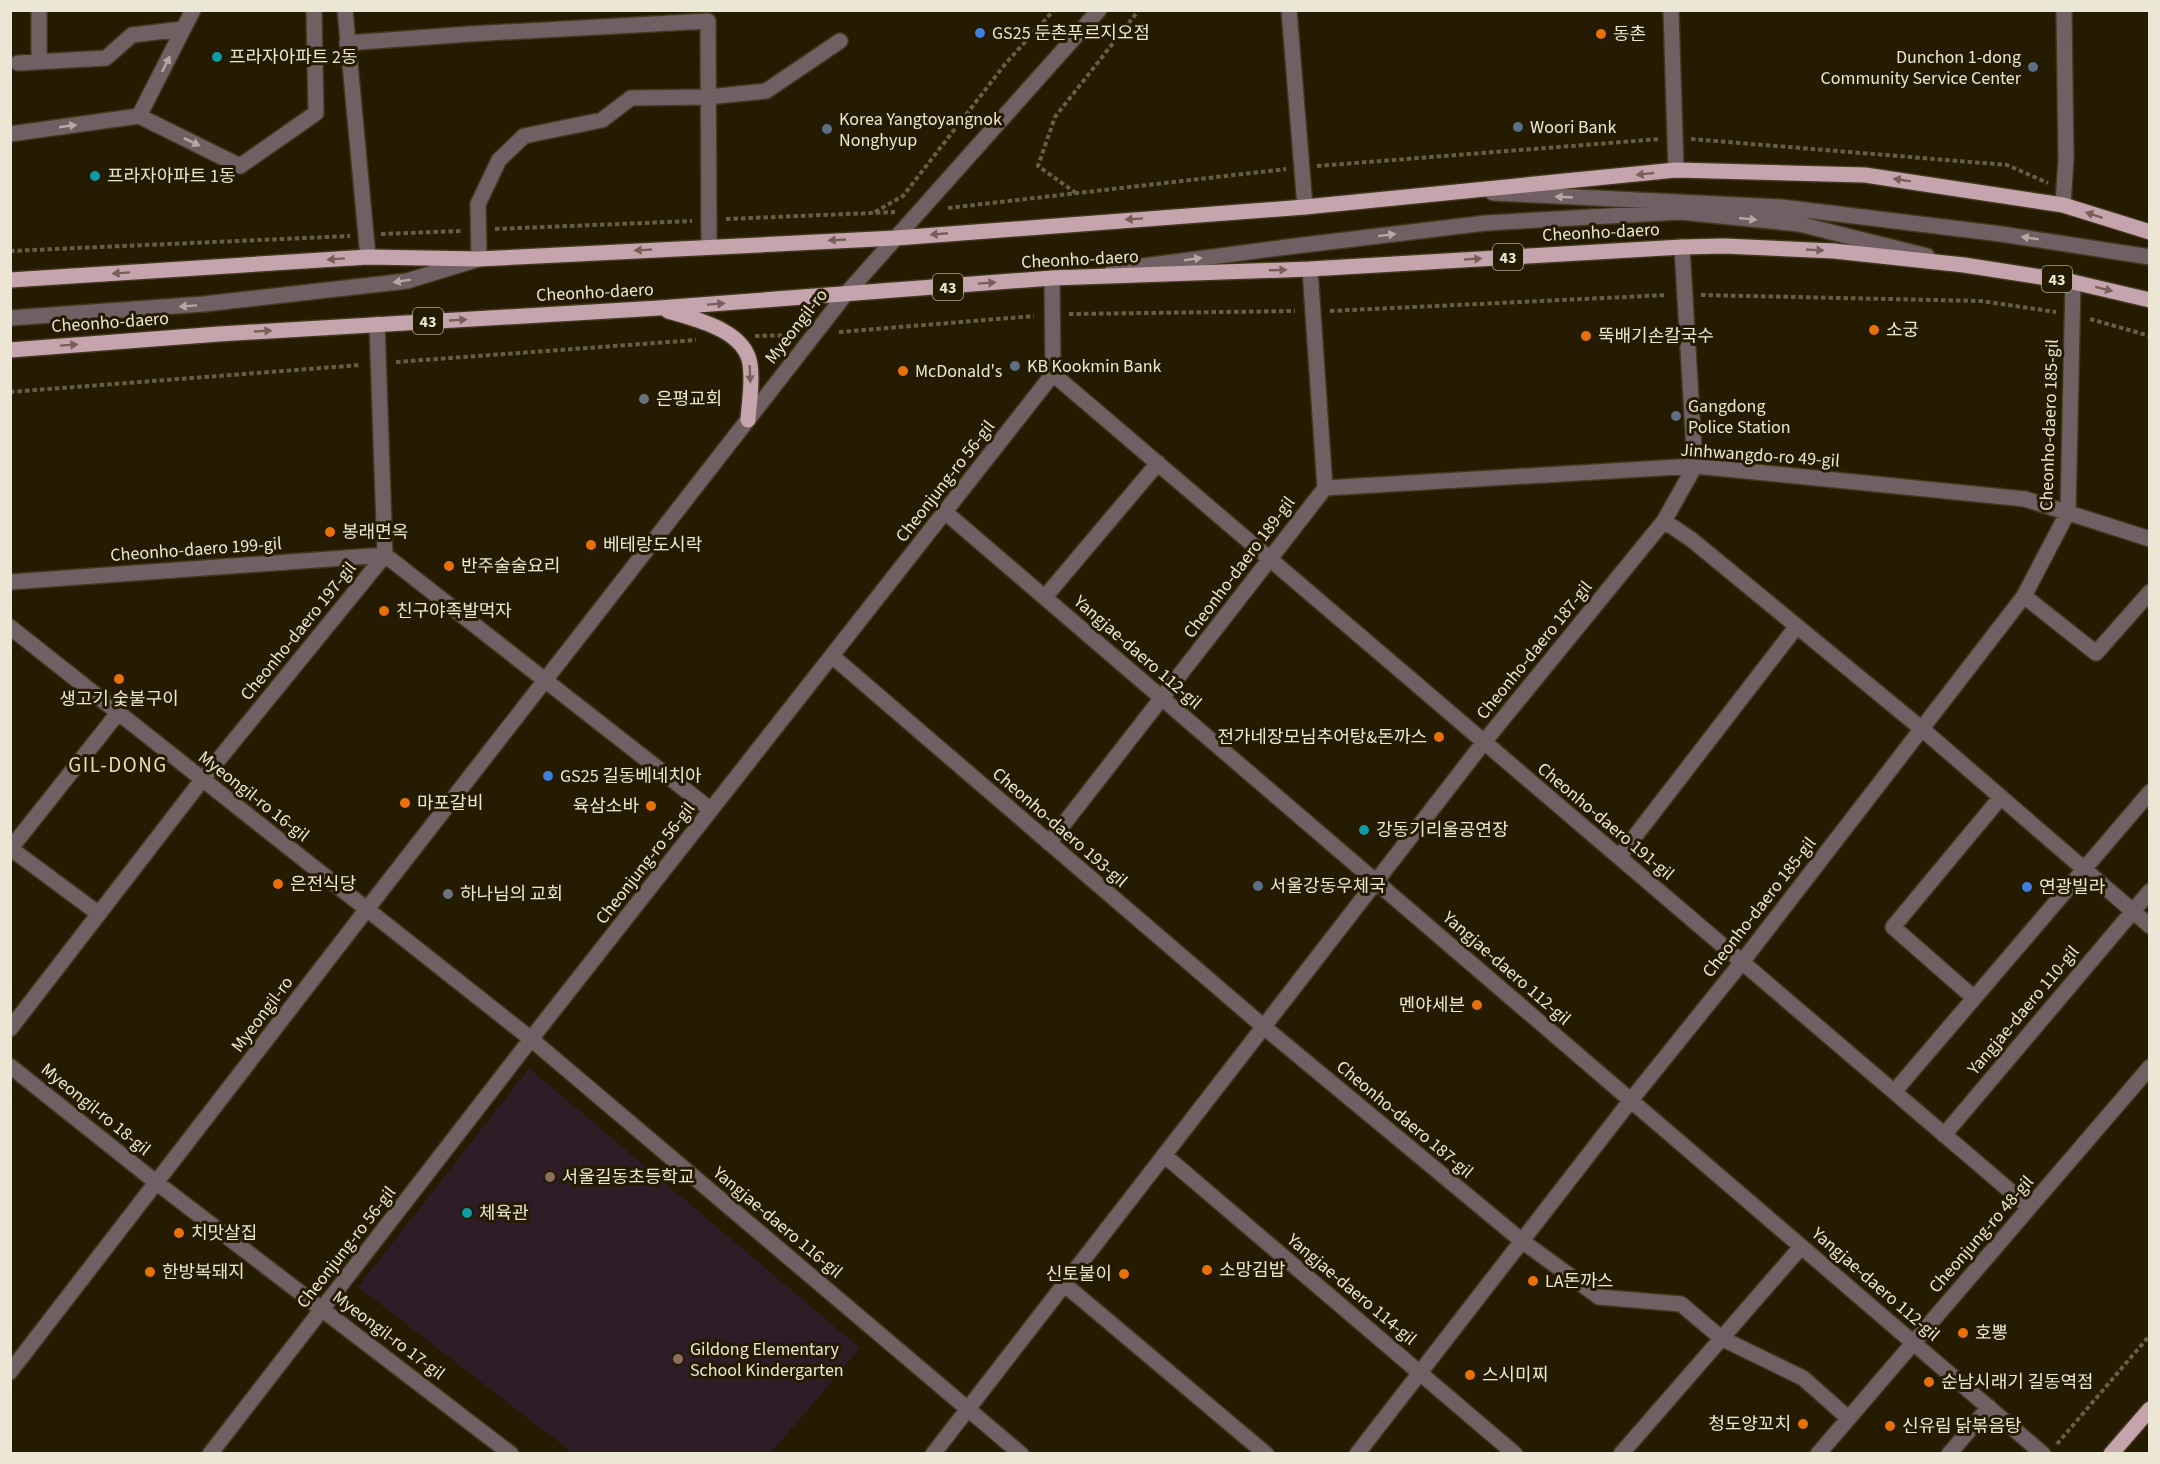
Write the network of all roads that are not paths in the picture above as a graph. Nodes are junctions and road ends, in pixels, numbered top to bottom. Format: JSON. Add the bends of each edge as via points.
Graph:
{"nodes":[{"id":1,"x":39,"y":10,"type":"edge"},
{"id":2,"x":193,"y":10,"type":"edge"},
{"id":3,"x":314,"y":10,"type":"edge"},
{"id":4,"x":345,"y":10,"type":"edge"},
{"id":5,"x":1099,"y":10,"type":"edge"},
{"id":6,"x":1288,"y":10,"type":"edge"},
{"id":7,"x":1671,"y":10,"type":"edge"},
{"id":8,"x":2064,"y":10,"type":"edge"},
{"id":9,"x":183,"y":29,"type":"junction"},
{"id":10,"x":840,"y":41,"type":"dead end"},
{"id":11,"x":347,"y":43,"type":"junction"},
{"id":12,"x":39,"y":62,"type":"junction"},
{"id":13,"x":18,"y":63,"type":"dead end"},
{"id":14,"x":708,"y":97,"type":"junction"},
{"id":15,"x":139,"y":116,"type":"junction"},
{"id":16,"x":10,"y":134,"type":"edge"},
{"id":17,"x":1676,"y":170,"type":"junction"},
{"id":18,"x":1464,"y":191,"type":"junction"},
{"id":19,"x":2064,"y":198,"type":"junction"},
{"id":20,"x":1305,"y":207,"type":"junction"},
{"id":21,"x":2150,"y":232,"type":"edge"},
{"id":22,"x":896,"y":238,"type":"junction"},
{"id":23,"x":709,"y":247,"type":"junction"},
{"id":24,"x":1683,"y":247,"type":"junction"},
{"id":25,"x":368,"y":257,"type":"junction"},
{"id":26,"x":2150,"y":257,"type":"edge"},
{"id":27,"x":479,"y":259,"type":"junction"},
{"id":28,"x":1964,"y":265,"type":"junction"},
{"id":29,"x":1310,"y":269,"type":"junction"},
{"id":30,"x":1052,"y":278,"type":"junction"},
{"id":31,"x":10,"y":280,"type":"edge"},
{"id":32,"x":2073,"y":282,"type":"junction"},
{"id":33,"x":845,"y":295,"type":"junction"},
{"id":34,"x":2150,"y":300,"type":"edge"},
{"id":35,"x":659,"y":308,"type":"junction"},
{"id":36,"x":10,"y":318,"type":"edge"},
{"id":37,"x":377,"y":324,"type":"junction"},
{"id":38,"x":10,"y":350,"type":"edge"},
{"id":39,"x":1053,"y":374,"type":"junction"},
{"id":40,"x":748,"y":420,"type":"junction"},
{"id":41,"x":1158,"y":463,"type":"junction"},
{"id":42,"x":1695,"y":466,"type":"junction"},
{"id":43,"x":1325,"y":488,"type":"junction"},
{"id":44,"x":945,"y":512,"type":"junction"},
{"id":45,"x":2068,"y":512,"type":"junction"},
{"id":46,"x":1664,"y":521,"type":"junction"},
{"id":47,"x":2150,"y":539,"type":"edge"},
{"id":48,"x":385,"y":555,"type":"junction"},
{"id":49,"x":1269,"y":559,"type":"junction"},
{"id":50,"x":10,"y":582,"type":"edge"},
{"id":51,"x":2150,"y":592,"type":"edge"},
{"id":52,"x":2024,"y":596,"type":"junction"},
{"id":53,"x":1045,"y":597,"type":"junction"},
{"id":54,"x":1797,"y":626,"type":"junction"},
{"id":55,"x":10,"y":627,"type":"edge"},
{"id":56,"x":832,"y":656,"type":"junction"},
{"id":57,"x":545,"y":682,"type":"junction"},
{"id":58,"x":1163,"y":699,"type":"junction"},
{"id":59,"x":118,"y":713,"type":"junction"},
{"id":60,"x":1922,"y":729,"type":"junction"},
{"id":61,"x":1484,"y":742,"type":"junction"},
{"id":62,"x":202,"y":780,"type":"junction"},
{"id":63,"x":2150,"y":792,"type":"edge"},
{"id":64,"x":2001,"y":797,"type":"junction"},
{"id":65,"x":711,"y":810,"type":"junction"},
{"id":66,"x":1049,"y":843,"type":"junction"},
{"id":67,"x":11,"y":848,"type":"edge"},
{"id":68,"x":1619,"y":857,"type":"junction"},
{"id":69,"x":2084,"y":869,"type":"junction"},
{"id":70,"x":1377,"y":882,"type":"junction"},
{"id":71,"x":2150,"y":891,"type":"edge"},
{"id":72,"x":367,"y":909,"type":"junction"},
{"id":73,"x":2132,"y":911,"type":"junction"},
{"id":74,"x":99,"y":914,"type":"junction"},
{"id":75,"x":2150,"y":926,"type":"edge"},
{"id":76,"x":1742,"y":962,"type":"junction"},
{"id":77,"x":1974,"y":998,"type":"junction"},
{"id":78,"x":1264,"y":1027,"type":"junction"},
{"id":79,"x":10,"y":1029,"type":"edge"},
{"id":80,"x":531,"y":1039,"type":"junction"},
{"id":81,"x":10,"y":1066,"type":"edge"},
{"id":82,"x":2150,"y":1067,"type":"edge"},
{"id":83,"x":1894,"y":1092,"type":"junction"},
{"id":84,"x":1631,"y":1100,"type":"junction"},
{"id":85,"x":1944,"y":1135,"type":"junction"},
{"id":86,"x":1164,"y":1155,"type":"junction"},
{"id":87,"x":157,"y":1183,"type":"junction"},
{"id":88,"x":2029,"y":1208,"type":"junction"},
{"id":89,"x":1522,"y":1241,"type":"junction"},
{"id":90,"x":1801,"y":1246,"type":"junction"},
{"id":91,"x":1064,"y":1284,"type":"junction"},
{"id":92,"x":322,"y":1309,"type":"junction"},
{"id":93,"x":1721,"y":1338,"type":"junction"},
{"id":94,"x":1913,"y":1342,"type":"junction"},
{"id":95,"x":10,"y":1372,"type":"edge"},
{"id":96,"x":1420,"y":1372,"type":"junction"},
{"id":97,"x":1989,"y":1407,"type":"junction"},
{"id":98,"x":968,"y":1408,"type":"junction"},
{"id":99,"x":2150,"y":1409,"type":"edge"},
{"id":100,"x":1848,"y":1418,"type":"junction"},
{"id":101,"x":210,"y":1454,"type":"edge"},
{"id":102,"x":511,"y":1454,"type":"edge"},
{"id":103,"x":933,"y":1454,"type":"edge"},
{"id":104,"x":1021,"y":1454,"type":"edge"},
{"id":105,"x":1266,"y":1454,"type":"edge"},
{"id":106,"x":1357,"y":1454,"type":"edge"},
{"id":107,"x":1515,"y":1454,"type":"edge"},
{"id":108,"x":1620,"y":1454,"type":"edge"},
{"id":109,"x":1818,"y":1454,"type":"edge"},
{"id":110,"x":1949,"y":1454,"type":"edge"},
{"id":111,"x":2043,"y":1454,"type":"edge"},
{"id":112,"x":2111,"y":1454,"type":"edge"}],
"edges":[{"from":1,"to":12,"type":"street"},
{"from":2,"to":9,"type":"street"},
{"from":15,"to":3,"type":"street","one_way":true,"via":[[240,166],[316,113]]},
{"from":4,"to":11,"type":"street"},
{"from":5,"to":22,"type":"street","name":"Myeongil-ro"},
{"from":6,"to":20,"type":"street"},
{"from":7,"to":17,"type":"street"},
{"from":8,"to":19,"type":"street"},
{"from":9,"to":12,"type":"street","via":[[132,35],[106,58]]},
{"from":15,"to":9,"type":"street","one_way":true},
{"from":10,"to":14,"type":"street","via":[[766,91]]},
{"from":11,"to":14,"type":"street","via":[[708,21]]},
{"from":11,"to":25,"type":"street"},
{"from":12,"to":13,"type":"street"},
{"from":14,"to":23,"type":"street"},
{"from":14,"to":27,"type":"street","via":[[632,98],[602,120],[524,136],[499,160],[478,204]]},
{"from":16,"to":15,"type":"street","one_way":true},
{"from":17,"to":18,"type":"main road","name":"Cheonho-daero","one_way":true},
{"from":19,"to":17,"type":"main road","name":"Cheonho-daero","one_way":true,"via":[[1865,175]]},
{"from":18,"to":20,"type":"main road","name":"Cheonho-daero"},
{"from":26,"to":18,"type":"street","one_way":true,"via":[[1782,207]]},
{"from":21,"to":19,"type":"main road","name":"Cheonho-daero","one_way":true},
{"from":20,"to":22,"type":"main road","name":"Cheonho-daero","one_way":true},
{"from":22,"to":23,"type":"main road","name":"Cheonho-daero","one_way":true},
{"from":22,"to":33,"type":"street","name":"Myeongil-ro"},
{"from":23,"to":27,"type":"main road","name":"Cheonho-daero","one_way":true},
{"from":24,"to":28,"type":"main road","name":"Cheonho-daero","number":"43","one_way":true,"via":[[1834,251]]},
{"from":29,"to":24,"type":"main road","name":"Cheonho-daero","number":"43","one_way":true},
{"from":24,"to":42,"type":"street"},
{"from":25,"to":27,"type":"main road","name":"Cheonho-daero"},
{"from":25,"to":31,"type":"main road","name":"Cheonho-daero","one_way":true},
{"from":27,"to":36,"type":"street","one_way":true,"via":[[407,281],[204,304]]},
{"from":30,"to":28,"type":"street","one_way":true,"via":[[1486,223],[1680,212],[1799,224]]},
{"from":28,"to":32,"type":"main road","name":"Cheonho-daero","number":"43"},
{"from":30,"to":29,"type":"main road","name":"Cheonho-daero","number":"43","one_way":true},
{"from":29,"to":43,"type":"street"},
{"from":33,"to":30,"type":"main road","name":"Cheonho-daero","number":"43","one_way":true},
{"from":30,"to":39,"type":"street"},
{"from":32,"to":34,"type":"main road","name":"Cheonho-daero","number":"43","one_way":true},
{"from":32,"to":45,"type":"street","name":"Cheonho-daero 185-gil"},
{"from":35,"to":33,"type":"main road","name":"Cheonho-daero","number":"43","one_way":true},
{"from":33,"to":40,"type":"street","name":"Myeongil-ro"},
{"from":37,"to":35,"type":"main road","name":"Cheonho-daero","number":"43","one_way":true},
{"from":35,"to":40,"type":"main road","one_way":true,"via":[[714,325],[732,337],[750,362]]},
{"from":38,"to":37,"type":"main road","name":"Cheonho-daero","number":"43","one_way":true},
{"from":37,"to":48,"type":"street"},
{"from":39,"to":41,"type":"street","name":"Cheonho-daero 191-gil"},
{"from":39,"to":44,"type":"street","name":"Cheonjung-ro 56-gil"},
{"from":40,"to":57,"type":"street","name":"Myeongil-ro"},
{"from":41,"to":49,"type":"street","name":"Cheonho-daero 191-gil"},
{"from":41,"to":53,"type":"street"},
{"from":42,"to":43,"type":"street","name":"Jinhwangdo-ro 49-gil"},
{"from":42,"to":45,"type":"street","name":"Jinhwangdo-ro 49-gil","via":[[2025,499]]},
{"from":42,"to":46,"type":"street","name":"Cheonho-daero 187-gil"},
{"from":43,"to":49,"type":"street","name":"Cheonho-daero 189-gil"},
{"from":44,"to":53,"type":"street","name":"Yangjae-daero 112-gil"},
{"from":44,"to":56,"type":"street","name":"Cheonjung-ro 56-gil"},
{"from":45,"to":47,"type":"street","name":"Jinhwangdo-ro 49-gil"},
{"from":45,"to":52,"type":"street","name":"Cheonho-daero 185-gil"},
{"from":46,"to":54,"type":"street"},
{"from":46,"to":61,"type":"street","name":"Cheonho-daero 187-gil"},
{"from":48,"to":50,"type":"street","name":"Cheonho-daero 199-gil"},
{"from":48,"to":57,"type":"street"},
{"from":48,"to":62,"type":"street","name":"Cheonho-daero 197-gil"},
{"from":49,"to":58,"type":"street","name":"Cheonho-daero 189-gil"},
{"from":49,"to":61,"type":"street","name":"Cheonho-daero 191-gil"},
{"from":51,"to":52,"type":"street","via":[[2096,653]]},
{"from":52,"to":60,"type":"street","name":"Cheonho-daero 185-gil"},
{"from":53,"to":58,"type":"street","name":"Yangjae-daero 112-gil"},
{"from":54,"to":60,"type":"street"},
{"from":54,"to":68,"type":"street"},
{"from":55,"to":59,"type":"street","name":"Myeongil-ro 16-gil"},
{"from":56,"to":65,"type":"street","name":"Cheonjung-ro 56-gil"},
{"from":56,"to":66,"type":"street","name":"Cheonho-daero 193-gil"},
{"from":57,"to":65,"type":"street"},
{"from":57,"to":72,"type":"street","name":"Myeongil-ro"},
{"from":58,"to":66,"type":"street","name":"Cheonho-daero 189-gil"},
{"from":58,"to":70,"type":"street","name":"Yangjae-daero 112-gil"},
{"from":59,"to":62,"type":"street","name":"Myeongil-ro 16-gil"},
{"from":59,"to":67,"type":"street"},
{"from":60,"to":64,"type":"street"},
{"from":60,"to":76,"type":"street","name":"Cheonho-daero 185-gil"},
{"from":61,"to":68,"type":"street","name":"Cheonho-daero 191-gil"},
{"from":61,"to":70,"type":"street","name":"Cheonho-daero 187-gil"},
{"from":62,"to":72,"type":"street","name":"Myeongil-ro 16-gil"},
{"from":62,"to":74,"type":"street","name":"Cheonho-daero 197-gil"},
{"from":63,"to":69,"type":"street"},
{"from":64,"to":69,"type":"street"},
{"from":64,"to":77,"type":"street","via":[[1893,927]]},
{"from":65,"to":80,"type":"street","name":"Cheonjung-ro 56-gil"},
{"from":66,"to":78,"type":"street","name":"Cheonho-daero 193-gil"},
{"from":67,"to":74,"type":"street"},
{"from":68,"to":76,"type":"street","name":"Cheonho-daero 191-gil"},
{"from":69,"to":73,"type":"street"},
{"from":69,"to":77,"type":"street"},
{"from":70,"to":78,"type":"street","name":"Cheonho-daero 187-gil"},
{"from":70,"to":84,"type":"street","name":"Yangjae-daero 112-gil"},
{"from":71,"to":73,"type":"street","name":"Yangjae-daero 110-gil"},
{"from":72,"to":80,"type":"street","name":"Yangjae-daero 116-gil"},
{"from":72,"to":87,"type":"street","name":"Myeongil-ro"},
{"from":73,"to":75,"type":"street"},
{"from":73,"to":85,"type":"street","name":"Yangjae-daero 110-gil"},
{"from":74,"to":79,"type":"street","name":"Cheonho-daero 197-gil"},
{"from":76,"to":83,"type":"street","name":"Cheonho-daero 191-gil"},
{"from":76,"to":84,"type":"street","name":"Cheonho-daero 185-gil"},
{"from":77,"to":83,"type":"street"},
{"from":78,"to":86,"type":"street","name":"Cheonho-daero 187-gil"},
{"from":78,"to":89,"type":"street","name":"Cheonho-daero 187-gil"},
{"from":80,"to":92,"type":"street","name":"Cheonjung-ro 56-gil"},
{"from":80,"to":98,"type":"street","name":"Yangjae-daero 116-gil"},
{"from":81,"to":87,"type":"street","name":"Myeongil-ro 18-gil"},
{"from":82,"to":88,"type":"street","name":"Cheonjung-ro 48-gil"},
{"from":83,"to":85,"type":"street","name":"Cheonho-daero 191-gil"},
{"from":84,"to":89,"type":"street","name":"Cheonho-daero 185-gil"},
{"from":84,"to":90,"type":"street","name":"Yangjae-daero 112-gil"},
{"from":85,"to":88,"type":"street","name":"Cheonho-daero 191-gil"},
{"from":86,"to":91,"type":"street","name":"Cheonho-daero 187-gil"},
{"from":86,"to":96,"type":"street","name":"Yangjae-daero 114-gil"},
{"from":87,"to":92,"type":"street","name":"Myeongil-ro 17-gil"},
{"from":87,"to":95,"type":"street","name":"Myeongil-ro"},
{"from":88,"to":94,"type":"street","name":"Cheonjung-ro 48-gil"},
{"from":89,"to":93,"type":"street","via":[[1599,1298],[1681,1304]]},
{"from":89,"to":96,"type":"street","name":"Cheonho-daero 185-gil"},
{"from":90,"to":93,"type":"street"},
{"from":90,"to":94,"type":"street","name":"Yangjae-daero 112-gil"},
{"from":91,"to":98,"type":"street","name":"Cheonho-daero 187-gil"},
{"from":91,"to":105,"type":"street"},
{"from":92,"to":101,"type":"street","name":"Cheonjung-ro 56-gil"},
{"from":92,"to":102,"type":"street","name":"Myeongil-ro 17-gil"},
{"from":93,"to":100,"type":"street","via":[[1803,1378]]},
{"from":93,"to":108,"type":"street"},
{"from":94,"to":97,"type":"street","name":"Yangjae-daero 112-gil"},
{"from":94,"to":100,"type":"street","name":"Cheonjung-ro 48-gil"},
{"from":96,"to":106,"type":"street","name":"Cheonho-daero 185-gil"},
{"from":96,"to":107,"type":"street","name":"Yangjae-daero 114-gil"},
{"from":97,"to":110,"type":"street"},
{"from":97,"to":111,"type":"street","name":"Yangjae-daero 112-gil"},
{"from":98,"to":103,"type":"street","name":"Cheonho-daero 187-gil"},
{"from":98,"to":104,"type":"street","name":"Yangjae-daero 116-gil"},
{"from":99,"to":112,"type":"main road"},
{"from":100,"to":109,"type":"street","name":"Cheonjung-ro 48-gil"}]}
